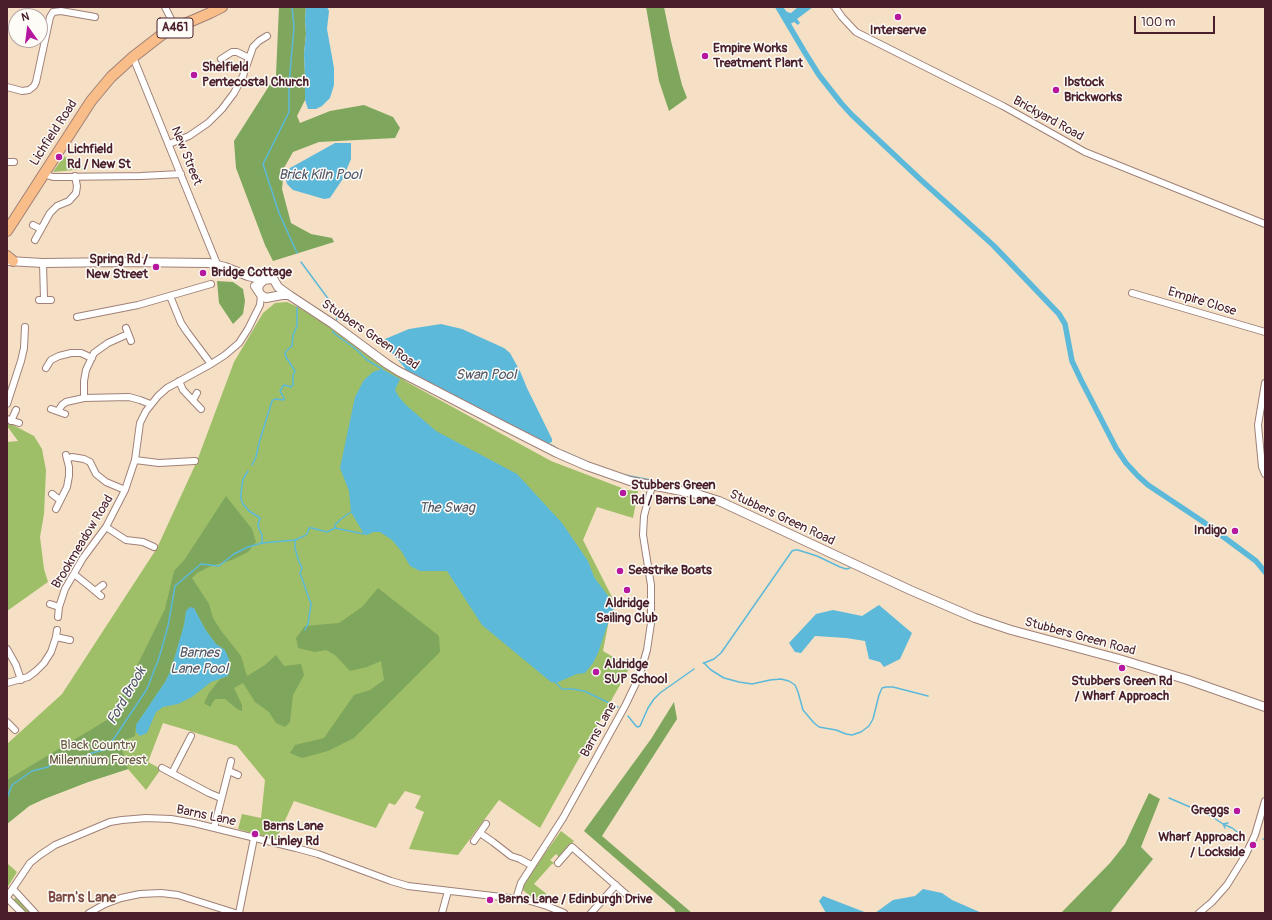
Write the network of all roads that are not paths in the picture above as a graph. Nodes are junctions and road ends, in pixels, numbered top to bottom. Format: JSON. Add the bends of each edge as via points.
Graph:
{"nodes":[{"id":1,"x":222,"y":7,"type":"edge"},
{"id":2,"x":835,"y":7,"type":"edge"},
{"id":3,"x":163,"y":8,"type":"edge"},
{"id":4,"x":205,"y":11,"type":"edge"},
{"id":5,"x":95,"y":17,"type":"dead end"},
{"id":6,"x":175,"y":28,"type":"junction"},
{"id":7,"x":267,"y":36,"type":"dead end"},
{"id":8,"x":133,"y":57,"type":"junction"},
{"id":9,"x":249,"y":58,"type":"junction"},
{"id":10,"x":220,"y":59,"type":"dead end"},
{"id":11,"x":7,"y":87,"type":"edge"},
{"id":12,"x":169,"y":144,"type":"junction"},
{"id":13,"x":43,"y":174,"type":"junction"},
{"id":14,"x":181,"y":174,"type":"junction"},
{"id":15,"x":75,"y":176,"type":"junction"},
{"id":16,"x":1265,"y":224,"type":"edge"},
{"id":17,"x":33,"y":225,"type":"dead end"},
{"id":18,"x":41,"y":229,"type":"junction"},
{"id":19,"x":7,"y":231,"type":"edge"},
{"id":20,"x":35,"y":240,"type":"dead end"},
{"id":21,"x":9,"y":259,"type":"edge"},
{"id":22,"x":43,"y":263,"type":"junction"},
{"id":23,"x":217,"y":264,"type":"junction"},
{"id":24,"x":248,"y":276,"type":"junction"},
{"id":25,"x":264,"y":280,"type":"junction"},
{"id":26,"x":278,"y":286,"type":"junction"},
{"id":27,"x":208,"y":287,"type":"dead end"},
{"id":28,"x":260,"y":293,"type":"junction"},
{"id":29,"x":1132,"y":293,"type":"dead end"},
{"id":30,"x":288,"y":295,"type":"junction"},
{"id":31,"x":170,"y":296,"type":"junction"},
{"id":32,"x":272,"y":298,"type":"junction"},
{"id":33,"x":45,"y":300,"type":"dead end"},
{"id":34,"x":260,"y":305,"type":"junction"},
{"id":35,"x":79,"y":319,"type":"dead end"},
{"id":36,"x":25,"y":327,"type":"dead end"},
{"id":37,"x":1265,"y":332,"type":"edge"},
{"id":38,"x":16,"y":336,"type":"dead end"},
{"id":39,"x":24,"y":336,"type":"junction"},
{"id":40,"x":131,"y":341,"type":"dead end"},
{"id":41,"x":92,"y":358,"type":"junction"},
{"id":42,"x":211,"y":364,"type":"junction"},
{"id":43,"x":46,"y":368,"type":"dead end"},
{"id":44,"x":179,"y":381,"type":"junction"},
{"id":45,"x":1265,"y":383,"type":"edge"},
{"id":46,"x":197,"y":393,"type":"dead end"},
{"id":47,"x":84,"y":398,"type":"junction"},
{"id":48,"x":193,"y":400,"type":"junction"},
{"id":49,"x":7,"y":404,"type":"edge"},
{"id":50,"x":150,"y":404,"type":"junction"},
{"id":51,"x":51,"y":409,"type":"dead end"},
{"id":52,"x":201,"y":409,"type":"dead end"},
{"id":53,"x":16,"y":410,"type":"dead end"},
{"id":54,"x":58,"y":411,"type":"junction"},
{"id":55,"x":65,"y":414,"type":"dead end"},
{"id":56,"x":9,"y":420,"type":"edge"},
{"id":57,"x":19,"y":423,"type":"dead end"},
{"id":58,"x":176,"y":453,"type":"dead end"},
{"id":59,"x":135,"y":460,"type":"junction"},
{"id":60,"x":195,"y":460,"type":"dead end"},
{"id":61,"x":178,"y":461,"type":"junction"},
{"id":62,"x":1265,"y":474,"type":"edge"},
{"id":63,"x":652,"y":486,"type":"junction"},
{"id":64,"x":125,"y":490,"type":"junction"},
{"id":65,"x":52,"y":494,"type":"dead end"},
{"id":66,"x":60,"y":500,"type":"junction"},
{"id":67,"x":56,"y":508,"type":"dead end"},
{"id":68,"x":106,"y":527,"type":"junction"},
{"id":69,"x":144,"y":535,"type":"dead end"},
{"id":70,"x":143,"y":542,"type":"junction"},
{"id":71,"x":154,"y":547,"type":"dead end"},
{"id":72,"x":74,"y":574,"type":"junction"},
{"id":73,"x":103,"y":585,"type":"dead end"},
{"id":74,"x":95,"y":591,"type":"junction"},
{"id":75,"x":100,"y":596,"type":"dead end"},
{"id":76,"x":50,"y":604,"type":"dead end"},
{"id":77,"x":59,"y":607,"type":"junction"},
{"id":78,"x":58,"y":617,"type":"dead end"},
{"id":79,"x":70,"y":640,"type":"dead end"},
{"id":80,"x":7,"y":649,"type":"edge"},
{"id":81,"x":21,"y":680,"type":"junction"},
{"id":82,"x":7,"y":684,"type":"edge"},
{"id":83,"x":1265,"y":708,"type":"edge"},
{"id":84,"x":8,"y":725,"type":"edge"},
{"id":85,"x":15,"y":730,"type":"dead end"},
{"id":86,"x":191,"y":736,"type":"dead end"},
{"id":87,"x":179,"y":744,"type":"dead end"},
{"id":88,"x":186,"y":746,"type":"junction"},
{"id":89,"x":231,"y":761,"type":"dead end"},
{"id":90,"x":162,"y":768,"type":"dead end"},
{"id":91,"x":229,"y":771,"type":"junction"},
{"id":92,"x":172,"y":773,"type":"junction"},
{"id":93,"x":238,"y":775,"type":"dead end"},
{"id":94,"x":221,"y":798,"type":"junction"},
{"id":95,"x":1265,"y":801,"type":"edge"},
{"id":96,"x":486,"y":824,"type":"dead end"},
{"id":97,"x":214,"y":828,"type":"junction"},
{"id":98,"x":480,"y":833,"type":"junction"},
{"id":99,"x":254,"y":838,"type":"junction"},
{"id":100,"x":474,"y":841,"type":"dead end"},
{"id":101,"x":558,"y":863,"type":"dead end"},
{"id":102,"x":531,"y":865,"type":"junction"},
{"id":103,"x":616,"y":885,"type":"junction"},
{"id":104,"x":13,"y":889,"type":"junction"},
{"id":105,"x":448,"y":891,"type":"junction"},
{"id":106,"x":628,"y":896,"type":"dead end"},
{"id":107,"x":7,"y":897,"type":"edge"},
{"id":108,"x":516,"y":899,"type":"junction"},
{"id":109,"x":22,"y":913,"type":"edge"},
{"id":110,"x":35,"y":913,"type":"edge"},
{"id":111,"x":89,"y":913,"type":"edge"},
{"id":112,"x":235,"y":913,"type":"edge"},
{"id":113,"x":239,"y":913,"type":"edge"},
{"id":114,"x":442,"y":913,"type":"edge"},
{"id":115,"x":564,"y":913,"type":"edge"},
{"id":116,"x":591,"y":913,"type":"edge"},
{"id":117,"x":1199,"y":913,"type":"edge"}],
"edges":[{"from":1,"to":4,"type":"highway","number":"A461"},
{"from":2,"to":16,"type":"street","name":"Brickyard Road","via":[[856,32],[1003,106],[1085,152]]},
{"from":3,"to":6,"type":"street"},
{"from":4,"to":6,"type":"highway","number":"A461"},
{"from":5,"to":11,"type":"street","via":[[53,12],[34,86],[22,91]]},
{"from":6,"to":8,"type":"highway","number":"A461","via":[[164,33]]},
{"from":7,"to":9,"type":"street","via":[[253,47]]},
{"from":8,"to":12,"type":"street","name":"New Street"},
{"from":8,"to":13,"type":"highway","name":"Lichfield Road","number":"A461","via":[[111,77],[91,101]]},
{"from":9,"to":10,"type":"street","via":[[232,52]]},
{"from":9,"to":12,"type":"street","via":[[234,93],[222,109],[189,136]]},
{"from":12,"to":14,"type":"street","name":"New Street"},
{"from":13,"to":15,"type":"street","via":[[53,177]]},
{"from":13,"to":19,"type":"highway","name":"Lichfield Road","number":"A461"},
{"from":14,"to":15,"type":"street"},
{"from":14,"to":23,"type":"street","name":"New Street"},
{"from":15,"to":18,"type":"street","via":[[76,193],[69,202],[57,206]]},
{"from":17,"to":18,"type":"street"},
{"from":18,"to":20,"type":"street"},
{"from":21,"to":22,"type":"street"},
{"from":22,"to":23,"type":"street"},
{"from":22,"to":33,"type":"street"},
{"from":23,"to":24,"type":"street"},
{"from":24,"to":25,"type":"street"},
{"from":24,"to":28,"type":"street"},
{"from":25,"to":26,"type":"street","via":[[274,280]]},
{"from":25,"to":28,"type":"street","via":[[259,284]]},
{"from":26,"to":30,"type":"street","name":"Stubbers Green Road"},
{"from":26,"to":32,"type":"street","via":[[278,291]]},
{"from":27,"to":31,"type":"street"},
{"from":28,"to":32,"type":"street","via":[[266,298]]},
{"from":28,"to":34,"type":"street","name":"Brookmeadow Road"},
{"from":29,"to":37,"type":"street","name":"Empire Close"},
{"from":30,"to":32,"type":"street"},
{"from":30,"to":63,"type":"street","name":"Stubbers Green Road","via":[[398,371],[558,453],[600,471]]},
{"from":31,"to":35,"type":"street"},
{"from":31,"to":42,"type":"street","via":[[181,323]]},
{"from":32,"to":34,"type":"street","name":"Brookmeadow Road"},
{"from":34,"to":42,"type":"street","name":"Brookmeadow Road","via":[[239,342]]},
{"from":36,"to":39,"type":"street"},
{"from":38,"to":39,"type":"street"},
{"from":39,"to":49,"type":"street","via":[[21,361]]},
{"from":40,"to":41,"type":"street","via":[[127,331],[94,353]]},
{"from":41,"to":43,"type":"street","via":[[82,353],[71,353],[49,358]]},
{"from":41,"to":47,"type":"street","via":[[86,370]]},
{"from":42,"to":44,"type":"street","name":"Brookmeadow Road"},
{"from":44,"to":48,"type":"street","via":[[183,390]]},
{"from":44,"to":50,"type":"street","name":"Brookmeadow Road"},
{"from":45,"to":62,"type":"street","via":[[1258,425]]},
{"from":46,"to":48,"type":"street"},
{"from":47,"to":50,"type":"street","via":[[129,397]]},
{"from":47,"to":54,"type":"street","via":[[66,402]]},
{"from":48,"to":52,"type":"street"},
{"from":50,"to":59,"type":"street","name":"Brookmeadow Road","via":[[140,423]]},
{"from":51,"to":54,"type":"street"},
{"from":53,"to":56,"type":"street"},
{"from":54,"to":55,"type":"street"},
{"from":56,"to":57,"type":"street"},
{"from":58,"to":61,"type":"street"},
{"from":59,"to":61,"type":"street","via":[[158,464]]},
{"from":59,"to":64,"type":"street","name":"Brookmeadow Road"},
{"from":60,"to":61,"type":"street"},
{"from":63,"to":83,"type":"street","name":"Stubbers Green Road","via":[[697,494],[719,501],[975,618],[1188,680]]},
{"from":63,"to":102,"type":"street","name":"Barns Lane","via":[[643,524],[652,597],[650,636],[643,663],[625,706],[567,812]]},
{"from":64,"to":66,"type":"street","via":[[106,482],[96,474],[90,462],[66,457],[69,476]]},
{"from":64,"to":68,"type":"street","name":"Brookmeadow Road"},
{"from":65,"to":66,"type":"street"},
{"from":66,"to":67,"type":"street"},
{"from":68,"to":70,"type":"street","via":[[126,540]]},
{"from":68,"to":72,"type":"street","name":"Brookmeadow Road"},
{"from":69,"to":70,"type":"street"},
{"from":70,"to":71,"type":"street"},
{"from":72,"to":74,"type":"street"},
{"from":72,"to":77,"type":"street","name":"Brookmeadow Road"},
{"from":73,"to":74,"type":"street"},
{"from":74,"to":75,"type":"street"},
{"from":76,"to":77,"type":"street","name":"Brookmeadow Road"},
{"from":77,"to":78,"type":"street","name":"Brookmeadow Road"},
{"from":79,"to":81,"type":"street","via":[[57,634],[44,663]]},
{"from":80,"to":81,"type":"street"},
{"from":81,"to":82,"type":"street"},
{"from":84,"to":85,"type":"street"},
{"from":86,"to":88,"type":"street"},
{"from":87,"to":88,"type":"street"},
{"from":88,"to":92,"type":"street"},
{"from":89,"to":91,"type":"street"},
{"from":90,"to":92,"type":"street"},
{"from":91,"to":93,"type":"street"},
{"from":91,"to":94,"type":"street"},
{"from":92,"to":94,"type":"street"},
{"from":94,"to":97,"type":"street"},
{"from":95,"to":117,"type":"street","via":[[1255,835],[1245,856],[1227,885]]},
{"from":96,"to":98,"type":"street"},
{"from":97,"to":99,"type":"street","name":"Barns Lane"},
{"from":97,"to":104,"type":"street","name":"Barns Lane","via":[[153,818],[110,822],[63,841],[40,855],[30,864]]},
{"from":98,"to":100,"type":"street"},
{"from":98,"to":102,"type":"street","via":[[511,856]]},
{"from":99,"to":105,"type":"street","name":"Barns Lane","via":[[318,854],[400,884]]},
{"from":99,"to":113,"type":"street"},
{"from":101,"to":103,"type":"street","via":[[572,847]]},
{"from":102,"to":108,"type":"street","name":"Barns Lane"},
{"from":103,"to":106,"type":"street"},
{"from":103,"to":116,"type":"street"},
{"from":104,"to":107,"type":"street","name":"Barns Lane"},
{"from":104,"to":110,"type":"street"},
{"from":105,"to":108,"type":"street","name":"Barns Lane"},
{"from":105,"to":114,"type":"street"},
{"from":107,"to":109,"type":"street"},
{"from":108,"to":115,"type":"street","name":"Barns Lane","via":[[548,906]]},
{"from":111,"to":112,"type":"street","via":[[121,898],[161,893],[178,895]]}]}
